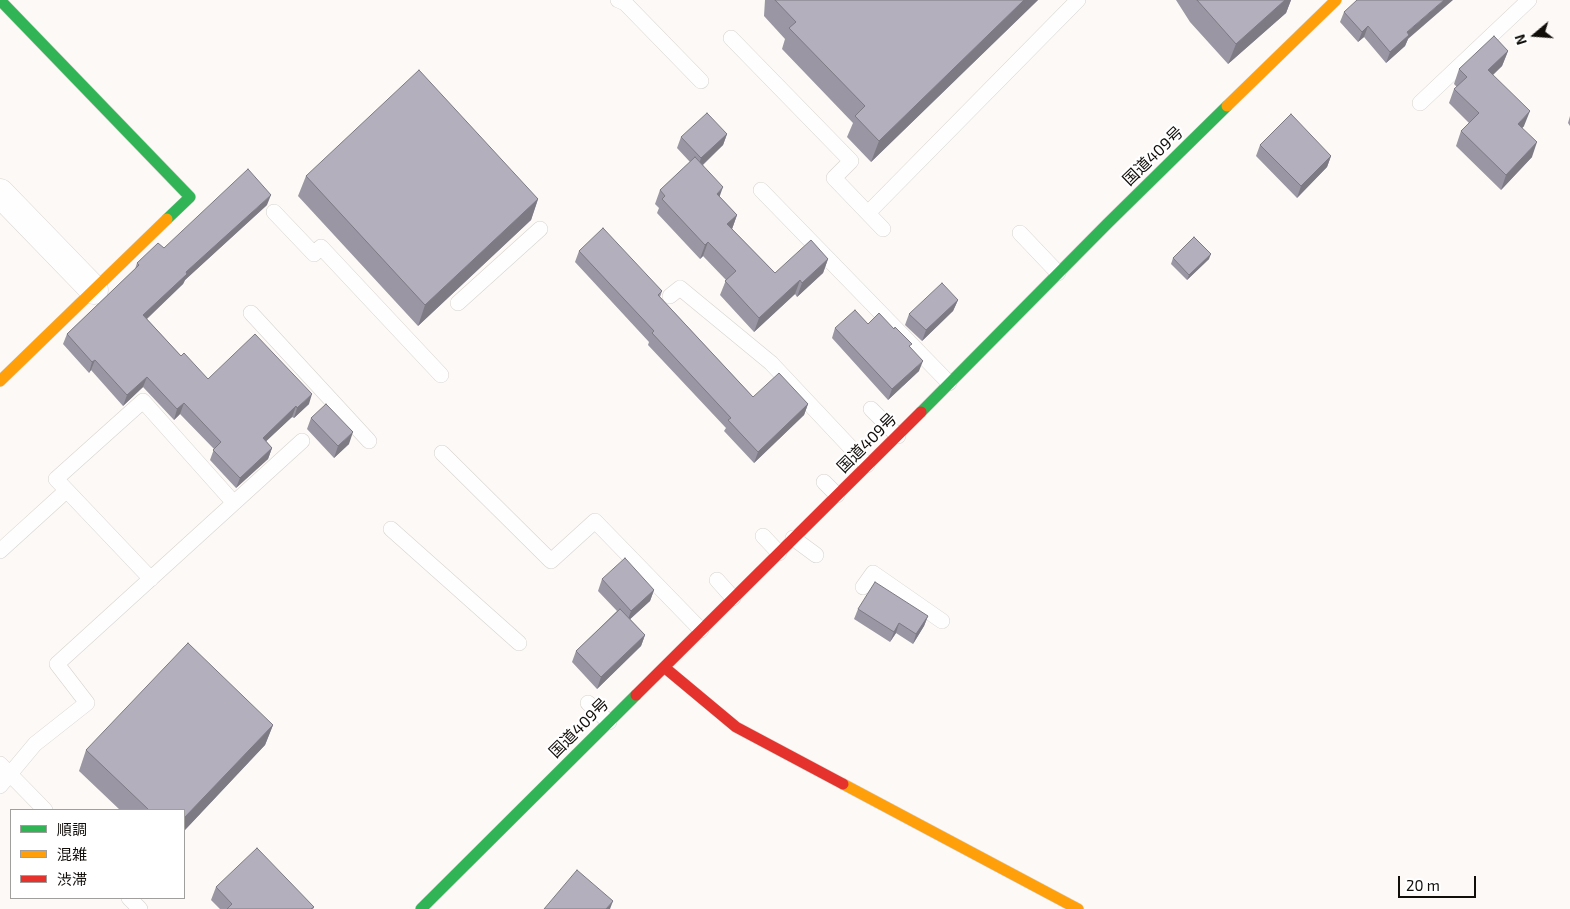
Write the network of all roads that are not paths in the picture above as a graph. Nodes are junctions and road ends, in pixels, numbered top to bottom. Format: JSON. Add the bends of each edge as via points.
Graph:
{"nodes":[{"id":1,"x":0,"y":0,"type":"edge"},
{"id":2,"x":618,"y":0,"type":"edge"},
{"id":3,"x":1078,"y":0,"type":"edge"},
{"id":4,"x":1336,"y":0,"type":"edge"},
{"id":5,"x":1529,"y":0,"type":"edge"},
{"id":6,"x":731,"y":38,"type":"dead end"},
{"id":7,"x":701,"y":81,"type":"dead end"},
{"id":8,"x":1420,"y":103,"type":"dead end"},
{"id":9,"x":761,"y":190,"type":"dead end"},
{"id":10,"x":0,"y":193,"type":"edge"},
{"id":11,"x":274,"y":212,"type":"dead end"},
{"id":12,"x":868,"y":213,"type":"junction"},
{"id":13,"x":540,"y":228,"type":"dead end"},
{"id":14,"x":884,"y":229,"type":"dead end"},
{"id":15,"x":1020,"y":233,"type":"dead end"},
{"id":16,"x":1058,"y":273,"type":"junction"},
{"id":17,"x":94,"y":290,"type":"junction"},
{"id":18,"x":670,"y":296,"type":"dead end"},
{"id":19,"x":458,"y":303,"type":"dead end"},
{"id":20,"x":250,"y":313,"type":"dead end"},
{"id":21,"x":440,"y":375,"type":"dead end"},
{"id":22,"x":0,"y":380,"type":"edge"},
{"id":23,"x":949,"y":383,"type":"junction"},
{"id":24,"x":871,"y":409,"type":"dead end"},
{"id":25,"x":898,"y":436,"type":"junction"},
{"id":26,"x":302,"y":441,"type":"dead end"},
{"id":27,"x":369,"y":441,"type":"dead end"},
{"id":28,"x":442,"y":453,"type":"dead end"},
{"id":29,"x":868,"y":465,"type":"junction"},
{"id":30,"x":824,"y":482,"type":"dead end"},
{"id":31,"x":66,"y":491,"type":"junction"},
{"id":32,"x":837,"y":495,"type":"junction"},
{"id":33,"x":234,"y":503,"type":"junction"},
{"id":34,"x":391,"y":529,"type":"dead end"},
{"id":35,"x":764,"y":536,"type":"dead end"},
{"id":36,"x":793,"y":538,"type":"junction"},
{"id":37,"x":0,"y":551,"type":"edge"},
{"id":38,"x":779,"y":553,"type":"junction"},
{"id":39,"x":816,"y":554,"type":"dead end"},
{"id":40,"x":151,"y":579,"type":"junction"},
{"id":41,"x":717,"y":580,"type":"dead end"},
{"id":42,"x":863,"y":587,"type":"dead end"},
{"id":43,"x":733,"y":598,"type":"junction"},
{"id":44,"x":942,"y":621,"type":"dead end"},
{"id":45,"x":701,"y":630,"type":"junction"},
{"id":46,"x":519,"y":643,"type":"dead end"},
{"id":47,"x":664,"y":667,"type":"junction"},
{"id":48,"x":588,"y":703,"type":"dead end"},
{"id":49,"x":609,"y":722,"type":"junction"},
{"id":50,"x":5,"y":769,"type":"edge"},
{"id":51,"x":0,"y":786,"type":"edge"},
{"id":52,"x":44,"y":809,"type":"edge"},
{"id":53,"x":130,"y":899,"type":"edge"},
{"id":54,"x":140,"y":909,"type":"edge"},
{"id":55,"x":421,"y":909,"type":"edge"},
{"id":56,"x":1078,"y":909,"type":"edge"}],
"edges":[{"from":1,"to":17,"type":"main road","via":[[190,197]]},
{"from":2,"to":7,"type":"lane"},
{"from":3,"to":12,"type":"lane"},
{"from":4,"to":16,"type":"main road","name":"国道409号"},
{"from":5,"to":8,"type":"lane"},
{"from":6,"to":12,"type":"lane","via":[[851,161],[834,178]]},
{"from":9,"to":23,"type":"lane"},
{"from":10,"to":17,"type":"street"},
{"from":11,"to":21,"type":"lane","via":[[314,254],[321,247]]},
{"from":12,"to":14,"type":"lane"},
{"from":13,"to":19,"type":"lane"},
{"from":15,"to":16,"type":"lane"},
{"from":16,"to":23,"type":"main road","name":"国道409号"},
{"from":17,"to":22,"type":"main road"},
{"from":18,"to":29,"type":"lane","via":[[680,288],[772,363]]},
{"from":20,"to":27,"type":"lane"},
{"from":23,"to":25,"type":"main road","name":"国道409号"},
{"from":24,"to":25,"type":"lane"},
{"from":25,"to":29,"type":"main road","name":"国道409号"},
{"from":26,"to":33,"type":"lane"},
{"from":28,"to":45,"type":"lane","via":[[551,561],[595,521]]},
{"from":29,"to":32,"type":"main road","name":"国道409号"},
{"from":30,"to":32,"type":"lane"},
{"from":31,"to":33,"type":"lane","via":[[56,479],[143,401]]},
{"from":31,"to":37,"type":"lane"},
{"from":31,"to":40,"type":"lane"},
{"from":32,"to":36,"type":"main road","name":"国道409号"},
{"from":33,"to":40,"type":"lane"},
{"from":34,"to":46,"type":"lane"},
{"from":35,"to":38,"type":"lane"},
{"from":36,"to":38,"type":"main road","name":"国道409号"},
{"from":36,"to":39,"type":"lane"},
{"from":38,"to":43,"type":"main road","name":"国道409号"},
{"from":40,"to":50,"type":"lane","via":[[58,664],[87,703]]},
{"from":41,"to":43,"type":"lane"},
{"from":42,"to":44,"type":"lane","via":[[873,573]]},
{"from":43,"to":45,"type":"main road","name":"国道409号"},
{"from":45,"to":47,"type":"main road","name":"国道409号"},
{"from":47,"to":49,"type":"main road","name":"国道409号"},
{"from":47,"to":56,"type":"main road","via":[[736,727]]},
{"from":48,"to":49,"type":"lane"},
{"from":49,"to":55,"type":"main road","name":"国道409号"},
{"from":50,"to":51,"type":"lane"},
{"from":50,"to":52,"type":"lane"},
{"from":53,"to":54,"type":"lane"}]}
